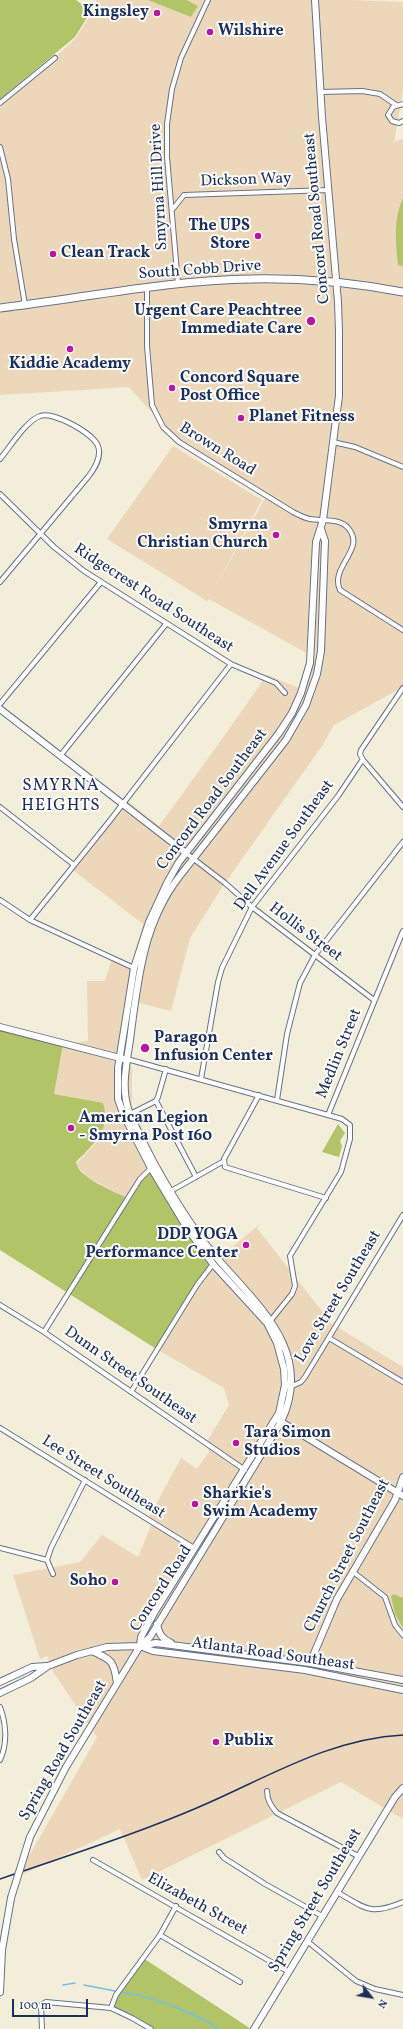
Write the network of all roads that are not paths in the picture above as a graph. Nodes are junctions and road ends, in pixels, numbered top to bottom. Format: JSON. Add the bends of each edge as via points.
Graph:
{"nodes":[{"id":1,"x":208,"y":0,"type":"edge"},
{"id":2,"x":315,"y":0,"type":"edge"},
{"id":3,"x":55,"y":58,"type":"dead end"},
{"id":4,"x":320,"y":92,"type":"junction"},
{"id":5,"x":0,"y":103,"type":"edge"},
{"id":6,"x":403,"y":104,"type":"edge"},
{"id":7,"x":396,"y":105,"type":"junction"},
{"id":8,"x":403,"y":121,"type":"edge"},
{"id":9,"x":0,"y":147,"type":"edge"},
{"id":10,"x":329,"y":190,"type":"junction"},
{"id":11,"x":172,"y":211,"type":"junction"},
{"id":12,"x":337,"y":282,"type":"junction"},
{"id":13,"x":178,"y":284,"type":"junction"},
{"id":14,"x":147,"y":288,"type":"junction"},
{"id":15,"x":403,"y":292,"type":"edge"},
{"id":16,"x":25,"y":305,"type":"junction"},
{"id":17,"x":0,"y":308,"type":"edge"},
{"id":18,"x":333,"y":442,"type":"junction"},
{"id":19,"x":0,"y":459,"type":"edge"},
{"id":20,"x":403,"y":467,"type":"edge"},
{"id":21,"x":0,"y":494,"type":"edge"},
{"id":22,"x":323,"y":520,"type":"junction"},
{"id":23,"x":321,"y":529,"type":"junction"},
{"id":24,"x":40,"y":534,"type":"junction"},
{"id":25,"x":0,"y":582,"type":"edge"},
{"id":26,"x":101,"y":582,"type":"junction"},
{"id":27,"x":166,"y":624,"type":"junction"},
{"id":28,"x":403,"y":630,"type":"edge"},
{"id":29,"x":231,"y":664,"type":"junction"},
{"id":30,"x":403,"y":688,"type":"edge"},
{"id":31,"x":285,"y":693,"type":"dead end"},
{"id":32,"x":0,"y":704,"type":"edge"},
{"id":33,"x":0,"y":709,"type":"edge"},
{"id":34,"x":60,"y":756,"type":"junction"},
{"id":35,"x":363,"y":760,"type":"junction"},
{"id":36,"x":123,"y":804,"type":"junction"},
{"id":37,"x":0,"y":807,"type":"edge"},
{"id":38,"x":403,"y":807,"type":"edge"},
{"id":39,"x":403,"y":842,"type":"edge"},
{"id":40,"x":186,"y":853,"type":"junction"},
{"id":41,"x":194,"y":858,"type":"junction"},
{"id":42,"x":74,"y":865,"type":"junction"},
{"id":43,"x":0,"y":900,"type":"edge"},
{"id":44,"x":252,"y":908,"type":"junction"},
{"id":45,"x":30,"y":920,"type":"junction"},
{"id":46,"x":403,"y":931,"type":"edge"},
{"id":47,"x":315,"y":955,"type":"junction"},
{"id":48,"x":134,"y":968,"type":"junction"},
{"id":49,"x":374,"y":1000,"type":"junction"},
{"id":50,"x":0,"y":1027,"type":"edge"},
{"id":51,"x":120,"y":1058,"type":"junction"},
{"id":52,"x":127,"y":1059,"type":"junction"},
{"id":53,"x":166,"y":1069,"type":"junction"},
{"id":54,"x":201,"y":1079,"type":"junction"},
{"id":55,"x":259,"y":1095,"type":"junction"},
{"id":56,"x":277,"y":1100,"type":"junction"},
{"id":57,"x":156,"y":1101,"type":"junction"},
{"id":58,"x":130,"y":1114,"type":"junction"},
{"id":59,"x":328,"y":1115,"type":"junction"},
{"id":60,"x":224,"y":1161,"type":"junction"},
{"id":61,"x":151,"y":1168,"type":"junction"},
{"id":62,"x":196,"y":1177,"type":"junction"},
{"id":63,"x":171,"y":1191,"type":"junction"},
{"id":64,"x":326,"y":1198,"type":"junction"},
{"id":65,"x":403,"y":1215,"type":"edge"},
{"id":66,"x":213,"y":1264,"type":"junction"},
{"id":67,"x":0,"y":1305,"type":"edge"},
{"id":68,"x":271,"y":1320,"type":"junction"},
{"id":69,"x":44,"y":1332,"type":"junction"},
{"id":70,"x":328,"y":1338,"type":"junction"},
{"id":71,"x":403,"y":1382,"type":"edge"},
{"id":72,"x":290,"y":1387,"type":"junction"},
{"id":73,"x":131,"y":1392,"type":"junction"},
{"id":74,"x":278,"y":1421,"type":"junction"},
{"id":75,"x":0,"y":1428,"type":"edge"},
{"id":76,"x":245,"y":1470,"type":"junction"},
{"id":77,"x":403,"y":1477,"type":"edge"},
{"id":78,"x":85,"y":1480,"type":"junction"},
{"id":79,"x":400,"y":1494,"type":"edge"},
{"id":80,"x":0,"y":1548,"type":"edge"},
{"id":81,"x":194,"y":1548,"type":"junction"},
{"id":82,"x":47,"y":1560,"type":"junction"},
{"id":83,"x":352,"y":1571,"type":"junction"},
{"id":84,"x":53,"y":1574,"type":"dead end"},
{"id":85,"x":157,"y":1624,"type":"junction"},
{"id":86,"x":403,"y":1635,"type":"edge"},
{"id":87,"x":176,"y":1645,"type":"junction"},
{"id":88,"x":140,"y":1646,"type":"junction"},
{"id":89,"x":92,"y":1651,"type":"junction"},
{"id":90,"x":310,"y":1663,"type":"junction"},
{"id":91,"x":48,"y":1666,"type":"junction"},
{"id":92,"x":308,"y":1671,"type":"junction"},
{"id":93,"x":403,"y":1680,"type":"edge"},
{"id":94,"x":0,"y":1682,"type":"edge"},
{"id":95,"x":117,"y":1683,"type":"junction"},
{"id":96,"x":403,"y":1690,"type":"edge"},
{"id":97,"x":0,"y":1693,"type":"edge"},
{"id":98,"x":0,"y":1707,"type":"edge"},
{"id":99,"x":0,"y":1760,"type":"edge"},
{"id":100,"x":267,"y":1790,"type":"dead end"},
{"id":101,"x":402,"y":1791,"type":"edge"},
{"id":102,"x":219,"y":1852,"type":"dead end"},
{"id":103,"x":358,"y":1856,"type":"junction"},
{"id":104,"x":93,"y":1860,"type":"dead end"},
{"id":105,"x":337,"y":1892,"type":"junction"},
{"id":106,"x":403,"y":1902,"type":"edge"},
{"id":107,"x":176,"y":1906,"type":"junction"},
{"id":108,"x":322,"y":1916,"type":"junction"},
{"id":109,"x":160,"y":1935,"type":"junction"},
{"id":110,"x":307,"y":1941,"type":"junction"},
{"id":111,"x":288,"y":1972,"type":"junction"},
{"id":112,"x":240,"y":1982,"type":"dead end"},
{"id":113,"x":0,"y":1992,"type":"edge"},
{"id":114,"x":403,"y":1995,"type":"edge"},
{"id":115,"x":111,"y":2008,"type":"junction"},
{"id":116,"x":42,"y":2029,"type":"edge"},
{"id":117,"x":150,"y":2029,"type":"edge"},
{"id":118,"x":254,"y":2029,"type":"edge"}],
"edges":[{"from":1,"to":11,"type":"street","name":"Smyrna Hill Drive","via":[[182,58],[168,109],[166,139]]},
{"from":2,"to":4,"type":"main road","name":"Concord Road Southeast"},
{"from":3,"to":5,"type":"street"},
{"from":4,"to":7,"type":"street","via":[[362,91],[380,94]]},
{"from":4,"to":10,"type":"main road","name":"Concord Road Southeast"},
{"from":6,"to":7,"type":"street"},
{"from":7,"to":8,"type":"street","via":[[391,108],[388,115],[396,123]]},
{"from":9,"to":16,"type":"street","via":[[8,180],[14,239]]},
{"from":10,"to":11,"type":"street","name":"Dickson Way","via":[[184,195]]},
{"from":10,"to":12,"type":"main road","name":"Concord Road Southeast"},
{"from":11,"to":13,"type":"street","name":"Smyrna Hill Drive"},
{"from":12,"to":13,"type":"main road","name":"South Cobb Drive","via":[[252,279]]},
{"from":12,"to":15,"type":"main road","name":"South Cobb Drive"},
{"from":12,"to":18,"type":"main road","name":"Concord Road Southeast","via":[[340,384]]},
{"from":13,"to":14,"type":"main road","name":"South Cobb Drive"},
{"from":14,"to":16,"type":"main road","name":"South Cobb Drive"},
{"from":14,"to":22,"type":"street","name":"Brown Road","via":[[150,392],[155,413],[163,427],[179,442],[293,512],[309,519]]},
{"from":16,"to":17,"type":"main road","name":"South Cobb Drive"},
{"from":18,"to":20,"type":"street","via":[[351,446]]},
{"from":18,"to":22,"type":"main road","name":"Concord Road Southeast"},
{"from":19,"to":24,"type":"street","via":[[32,421],[42,415],[54,416],[68,423],[87,434],[97,444],[99,455],[93,471]]},
{"from":21,"to":24,"type":"street","name":"Ridgecrest Road Southeast"},
{"from":22,"to":23,"type":"main road","name":"Concord Road Southeast"},
{"from":22,"to":28,"type":"street","name":"Brown Road","via":[[342,523],[352,534],[354,545],[337,575],[340,590]]},
{"from":23,"to":40,"type":"main road","name":"Concord Road Southeast","via":[[316,542],[312,655],[301,693],[279,733]]},
{"from":23,"to":41,"type":"main road","name":"Concord Road Southeast","via":[[325,541],[322,642],[310,697],[286,740]]},
{"from":24,"to":25,"type":"street"},
{"from":24,"to":26,"type":"street","name":"Ridgecrest Road Southeast","via":[[69,560]]},
{"from":26,"to":27,"type":"street","name":"Ridgecrest Road Southeast"},
{"from":26,"to":32,"type":"street"},
{"from":27,"to":29,"type":"street","name":"Ridgecrest Road Southeast"},
{"from":27,"to":34,"type":"street"},
{"from":29,"to":31,"type":"street","name":"Ridgecrest Road Southeast","via":[[276,684]]},
{"from":29,"to":36,"type":"street"},
{"from":30,"to":35,"type":"street","name":"Dell Avenue Southeast","via":[[361,750]]},
{"from":33,"to":34,"type":"main road"},
{"from":34,"to":36,"type":"main road"},
{"from":35,"to":38,"type":"street"},
{"from":35,"to":44,"type":"street","name":"Dell Avenue Southeast"},
{"from":36,"to":40,"type":"main road"},
{"from":36,"to":42,"type":"street"},
{"from":37,"to":42,"type":"street"},
{"from":39,"to":47,"type":"street"},
{"from":40,"to":41,"type":"street","name":"Hollis Street"},
{"from":40,"to":48,"type":"main road","name":"Concord Road Southeast","via":[[153,911]]},
{"from":41,"to":44,"type":"street","name":"Hollis Street"},
{"from":41,"to":52,"type":"main road","name":"Concord Road Southeast","via":[[168,891],[148,938],[136,986]]},
{"from":42,"to":45,"type":"street"},
{"from":43,"to":45,"type":"street"},
{"from":44,"to":47,"type":"street","name":"Hollis Street"},
{"from":44,"to":54,"type":"street","name":"Dell Avenue Southeast","via":[[222,968]]},
{"from":45,"to":48,"type":"street"},
{"from":46,"to":49,"type":"street","name":"Medlin Street"},
{"from":47,"to":49,"type":"street","name":"Hollis Street"},
{"from":47,"to":56,"type":"street","via":[[300,983],[287,1034]]},
{"from":48,"to":51,"type":"main road","name":"Concord Road Southeast"},
{"from":49,"to":59,"type":"street","name":"Medlin Street"},
{"from":50,"to":51,"type":"main road"},
{"from":51,"to":52,"type":"main road"},
{"from":51,"to":61,"type":"main road","name":"Concord Road Southeast","via":[[117,1088],[120,1108]]},
{"from":52,"to":53,"type":"street"},
{"from":52,"to":58,"type":"main road","name":"Concord Road Southeast","via":[[125,1090]]},
{"from":53,"to":54,"type":"street"},
{"from":53,"to":57,"type":"street"},
{"from":54,"to":55,"type":"street"},
{"from":55,"to":56,"type":"street"},
{"from":55,"to":60,"type":"street"},
{"from":56,"to":59,"type":"street"},
{"from":57,"to":58,"type":"street"},
{"from":57,"to":62,"type":"street"},
{"from":58,"to":63,"type":"main road","name":"Concord Road Southeast"},
{"from":59,"to":64,"type":"street","name":"Medlin Street","via":[[346,1122],[351,1130],[345,1162]]},
{"from":60,"to":62,"type":"street"},
{"from":60,"to":64,"type":"street","via":[[228,1169]]},
{"from":61,"to":66,"type":"main road","name":"Concord Road Southeast","via":[[178,1214]]},
{"from":61,"to":69,"type":"street","via":[[140,1179]]},
{"from":62,"to":63,"type":"street"},
{"from":63,"to":68,"type":"main road","name":"Concord Road Southeast","via":[[208,1248]]},
{"from":64,"to":68,"type":"street","name":"Medlin Street","via":[[292,1253],[290,1263],[296,1280],[294,1290]]},
{"from":65,"to":70,"type":"street","name":"Love Street Southeast"},
{"from":66,"to":73,"type":"street","via":[[201,1278]]},
{"from":66,"to":74,"type":"main road","name":"Concord Road Southeast","via":[[267,1323],[277,1343],[285,1386]]},
{"from":67,"to":69,"type":"street","name":"Dunn Street Southeast"},
{"from":68,"to":72,"type":"main road","name":"Concord Road Southeast","via":[[288,1358]]},
{"from":69,"to":73,"type":"street","name":"Dunn Street Southeast"},
{"from":70,"to":71,"type":"street"},
{"from":70,"to":72,"type":"street","name":"Love Street Southeast","via":[[301,1382]]},
{"from":72,"to":74,"type":"main road","name":"Concord Road Southeast","via":[[288,1404]]},
{"from":73,"to":76,"type":"street","name":"Dunn Street Southeast"},
{"from":74,"to":76,"type":"main road","name":"Concord Road"},
{"from":74,"to":79,"type":"main road"},
{"from":74,"to":85,"type":"main road","name":"Concord Road"},
{"from":75,"to":78,"type":"street","name":"Lee Street Southeast"},
{"from":76,"to":81,"type":"main road","name":"Concord Road"},
{"from":77,"to":79,"type":"main road","name":"Church Street Southeast"},
{"from":78,"to":81,"type":"street","name":"Lee Street Southeast"},
{"from":78,"to":82,"type":"street"},
{"from":79,"to":83,"type":"main road","name":"Church Street Southeast"},
{"from":80,"to":82,"type":"street"},
{"from":81,"to":88,"type":"main road","name":"Concord Road","via":[[141,1637]]},
{"from":82,"to":84,"type":"street"},
{"from":83,"to":86,"type":"street","via":[[385,1597],[395,1625]]},
{"from":83,"to":90,"type":"main road","name":"Church Street Southeast","via":[[337,1599]]},
{"from":85,"to":87,"type":"main road","via":[[164,1640]]},
{"from":85,"to":88,"type":"main road","name":"Concord Road","via":[[150,1637]]},
{"from":87,"to":88,"type":"main road","name":"Atlanta Road Southeast","via":[[156,1643]]},
{"from":87,"to":90,"type":"main road","name":"Atlanta Road Southeast"},
{"from":88,"to":89,"type":"main road","name":"Atlanta Road Southeast","via":[[119,1646]]},
{"from":88,"to":92,"type":"main road","name":"Atlanta Road Southeast","via":[[153,1651]]},
{"from":88,"to":95,"type":"main road","name":"Spring Road Southeast"},
{"from":89,"to":91,"type":"main road","name":"Atlanta Road Southeast"},
{"from":89,"to":95,"type":"main road","via":[[106,1657],[115,1667]]},
{"from":90,"to":92,"type":"street","name":"Church Street Southeast"},
{"from":90,"to":93,"type":"main road","name":"Atlanta Road Southeast"},
{"from":91,"to":94,"type":"main road","name":"Atlanta Road Southeast","via":[[32,1667]]},
{"from":91,"to":97,"type":"main road","name":"Atlanta Road Southeast","via":[[31,1678]]},
{"from":92,"to":96,"type":"main road","name":"Atlanta Road Southeast"},
{"from":95,"to":113,"type":"main road","name":"Spring Road Southeast","bridge":true,"via":[[54,1788],[30,1837],[11,1898],[2,1950]]},
{"from":98,"to":99,"type":"street","via":[[5,1731]]},
{"from":100,"to":103,"type":"street","via":[[270,1804],[277,1813]]},
{"from":101,"to":103,"type":"main road","name":"Spring Street Southeast"},
{"from":102,"to":108,"type":"street","via":[[224,1858],[259,1880]]},
{"from":103,"to":105,"type":"main road","name":"Spring Street Southeast"},
{"from":104,"to":107,"type":"street","name":"Elizabeth Street"},
{"from":105,"to":106,"type":"street","via":[[372,1910],[388,1908]]},
{"from":105,"to":108,"type":"main road","name":"Spring Street Southeast"},
{"from":107,"to":109,"type":"street"},
{"from":107,"to":111,"type":"street","name":"Elizabeth Street"},
{"from":108,"to":110,"type":"main road","name":"Spring Street Southeast"},
{"from":109,"to":112,"type":"street"},
{"from":109,"to":115,"type":"street","via":[[116,1994]]},
{"from":110,"to":111,"type":"main road","name":"Spring Street Southeast"},
{"from":110,"to":114,"type":"street","via":[[356,1981],[375,1989]]},
{"from":111,"to":118,"type":"main road","name":"Spring Street Southeast"},
{"from":115,"to":116,"type":"street","via":[[71,2003],[43,2003]]},
{"from":115,"to":117,"type":"street"}]}
